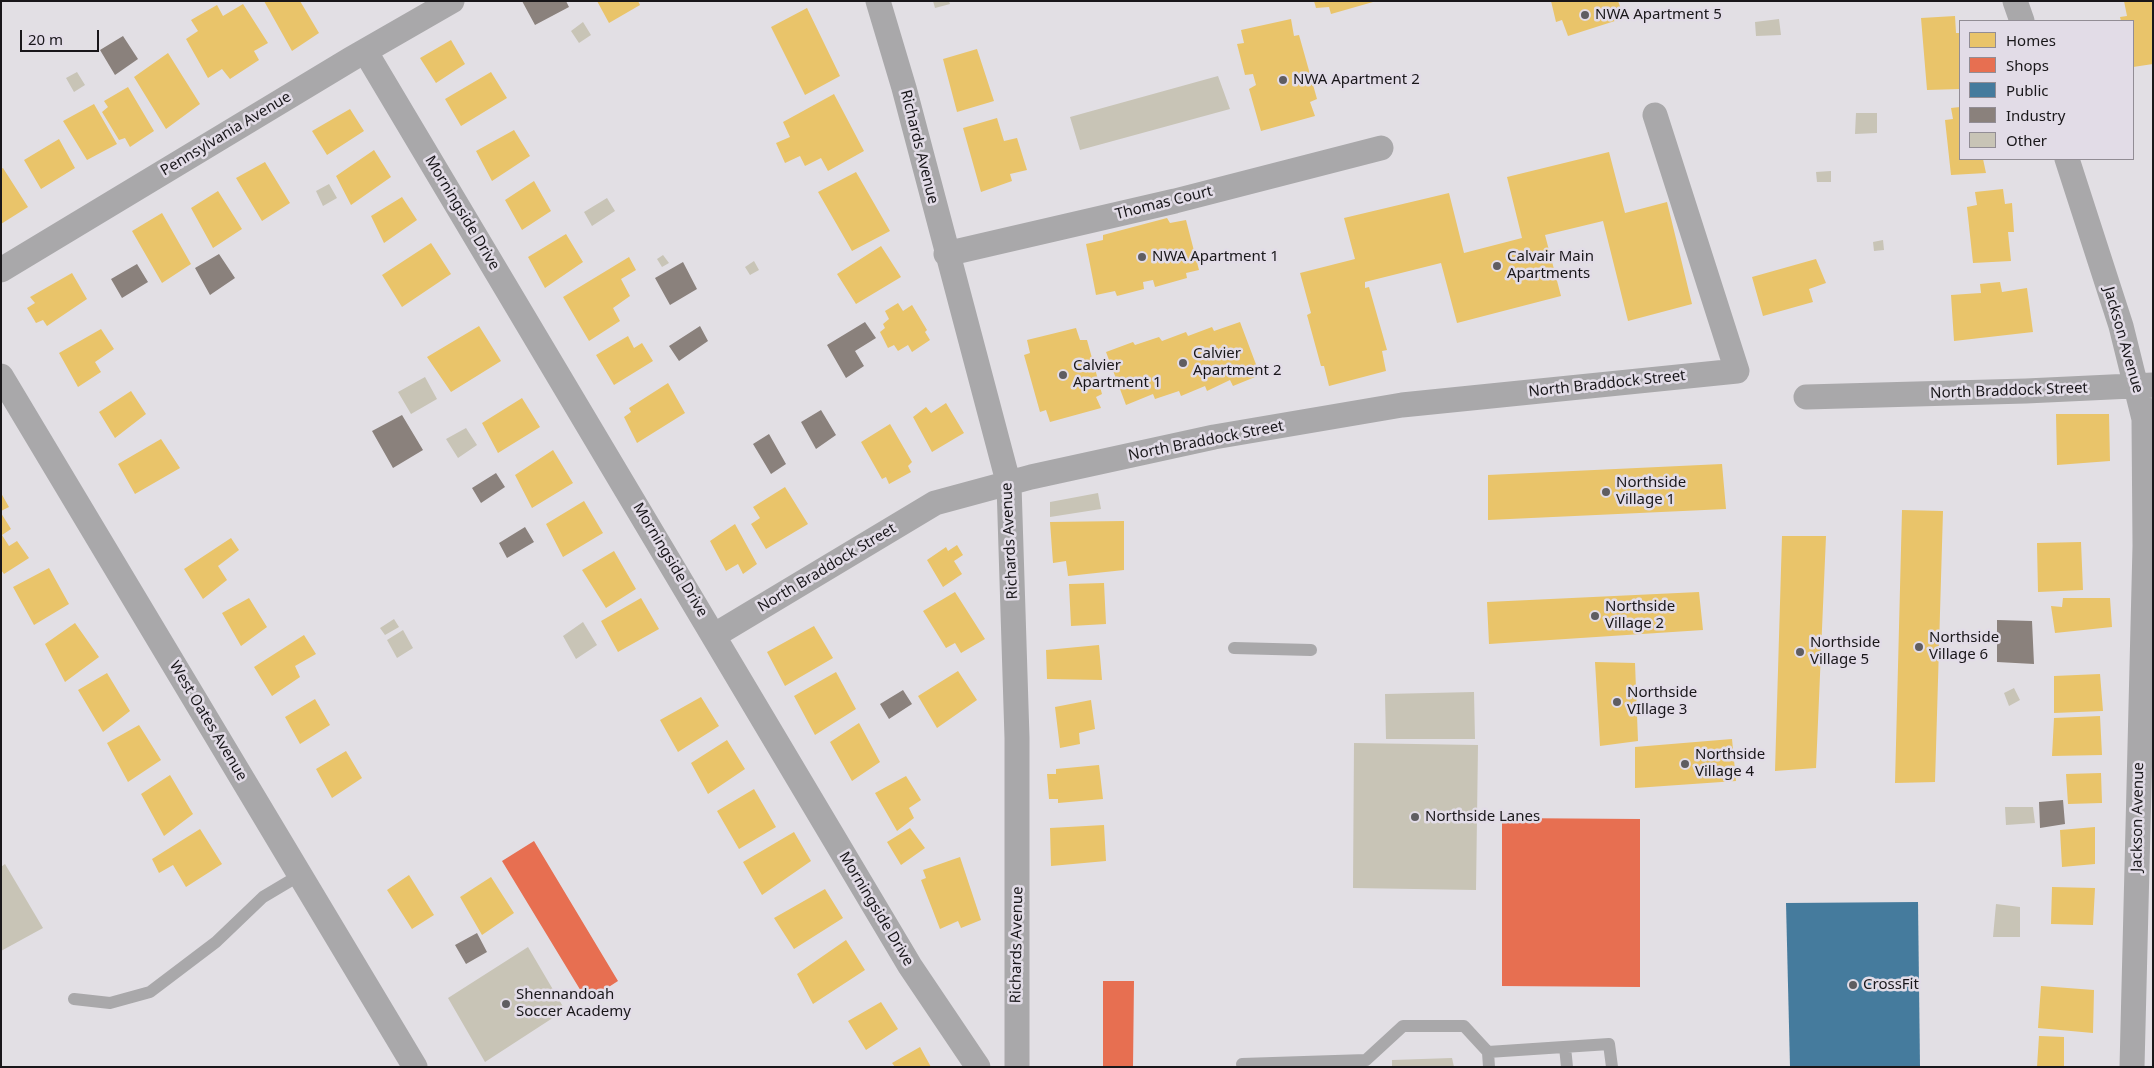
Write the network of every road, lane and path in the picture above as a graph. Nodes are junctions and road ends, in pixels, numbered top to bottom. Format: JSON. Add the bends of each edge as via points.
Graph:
{"nodes":[{"id":1,"x":452,"y":1,"type":"edge"},
{"id":2,"x":878,"y":1,"type":"edge"},
{"id":3,"x":2015,"y":1,"type":"edge"},
{"id":4,"x":2022,"y":20,"type":"edge"},
{"id":5,"x":365,"y":51,"type":"junction"},
{"id":6,"x":1655,"y":115,"type":"dead end"},
{"id":7,"x":1381,"y":148,"type":"dead end"},
{"id":8,"x":2067,"y":160,"type":"edge"},
{"id":9,"x":946,"y":254,"type":"junction"},
{"id":10,"x":1,"y":270,"type":"edge"},
{"id":11,"x":1,"y":376,"type":"edge"},
{"id":12,"x":2145,"y":385,"type":"edge"},
{"id":13,"x":1806,"y":398,"type":"dead end"},
{"id":14,"x":1008,"y":485,"type":"junction"},
{"id":15,"x":715,"y":635,"type":"junction"},
{"id":16,"x":1234,"y":648,"type":"dead end"},
{"id":17,"x":1310,"y":650,"type":"dead end"},
{"id":18,"x":300,"y":875,"type":"junction"},
{"id":19,"x":74,"y":999,"type":"dead end"},
{"id":20,"x":1565,"y":1047,"type":"junction"},
{"id":21,"x":1488,"y":1052,"type":"junction"},
{"id":22,"x":1242,"y":1064,"type":"dead end"},
{"id":23,"x":415,"y":1067,"type":"edge"},
{"id":24,"x":978,"y":1067,"type":"edge"},
{"id":25,"x":1017,"y":1067,"type":"edge"},
{"id":26,"x":1489,"y":1067,"type":"edge"},
{"id":27,"x":1567,"y":1067,"type":"edge"},
{"id":28,"x":1612,"y":1067,"type":"edge"},
{"id":29,"x":2132,"y":1067,"type":"edge"}],
"edges":[{"from":1,"to":5,"type":"street","name":"Pennsylvania Avenue"},
{"from":2,"to":9,"type":"street","name":"Richards Avenue","via":[[904,88]]},
{"from":3,"to":4,"type":"street"},
{"from":5,"to":10,"type":"street","name":"Pennsylvania Avenue"},
{"from":5,"to":15,"type":"street","name":"Morningside Drive"},
{"from":6,"to":14,"type":"street","name":"North Braddock Street","via":[[1737,371],[1402,405],[1214,437]]},
{"from":7,"to":9,"type":"street","name":"Thomas Court","via":[[1175,201]]},
{"from":8,"to":12,"type":"street","name":"Jackson Avenue","via":[[2121,326]]},
{"from":9,"to":14,"type":"street","name":"Richards Avenue"},
{"from":11,"to":18,"type":"street","name":"West Oates Avenue"},
{"from":12,"to":13,"type":"street","name":"North Braddock Street"},
{"from":12,"to":29,"type":"street","name":"Jackson Avenue","via":[[2145,546]]},
{"from":14,"to":15,"type":"street","name":"North Braddock Street","via":[[934,503]]},
{"from":14,"to":25,"type":"street","name":"Richards Avenue","via":[[1017,738]]},
{"from":15,"to":24,"type":"street","name":"Morningside Drive","via":[[910,966]]},
{"from":16,"to":17,"type":"lane"},
{"from":18,"to":19,"type":"lane","via":[[263,897],[216,942],[150,992],[110,1003]]},
{"from":18,"to":23,"type":"street","name":"West Oates Avenue"},
{"from":20,"to":21,"type":"lane"},
{"from":20,"to":27,"type":"lane"},
{"from":20,"to":28,"type":"lane","via":[[1609,1044]]},
{"from":21,"to":22,"type":"lane","via":[[1464,1026],[1403,1026],[1366,1060]]},
{"from":21,"to":26,"type":"lane"}]}
